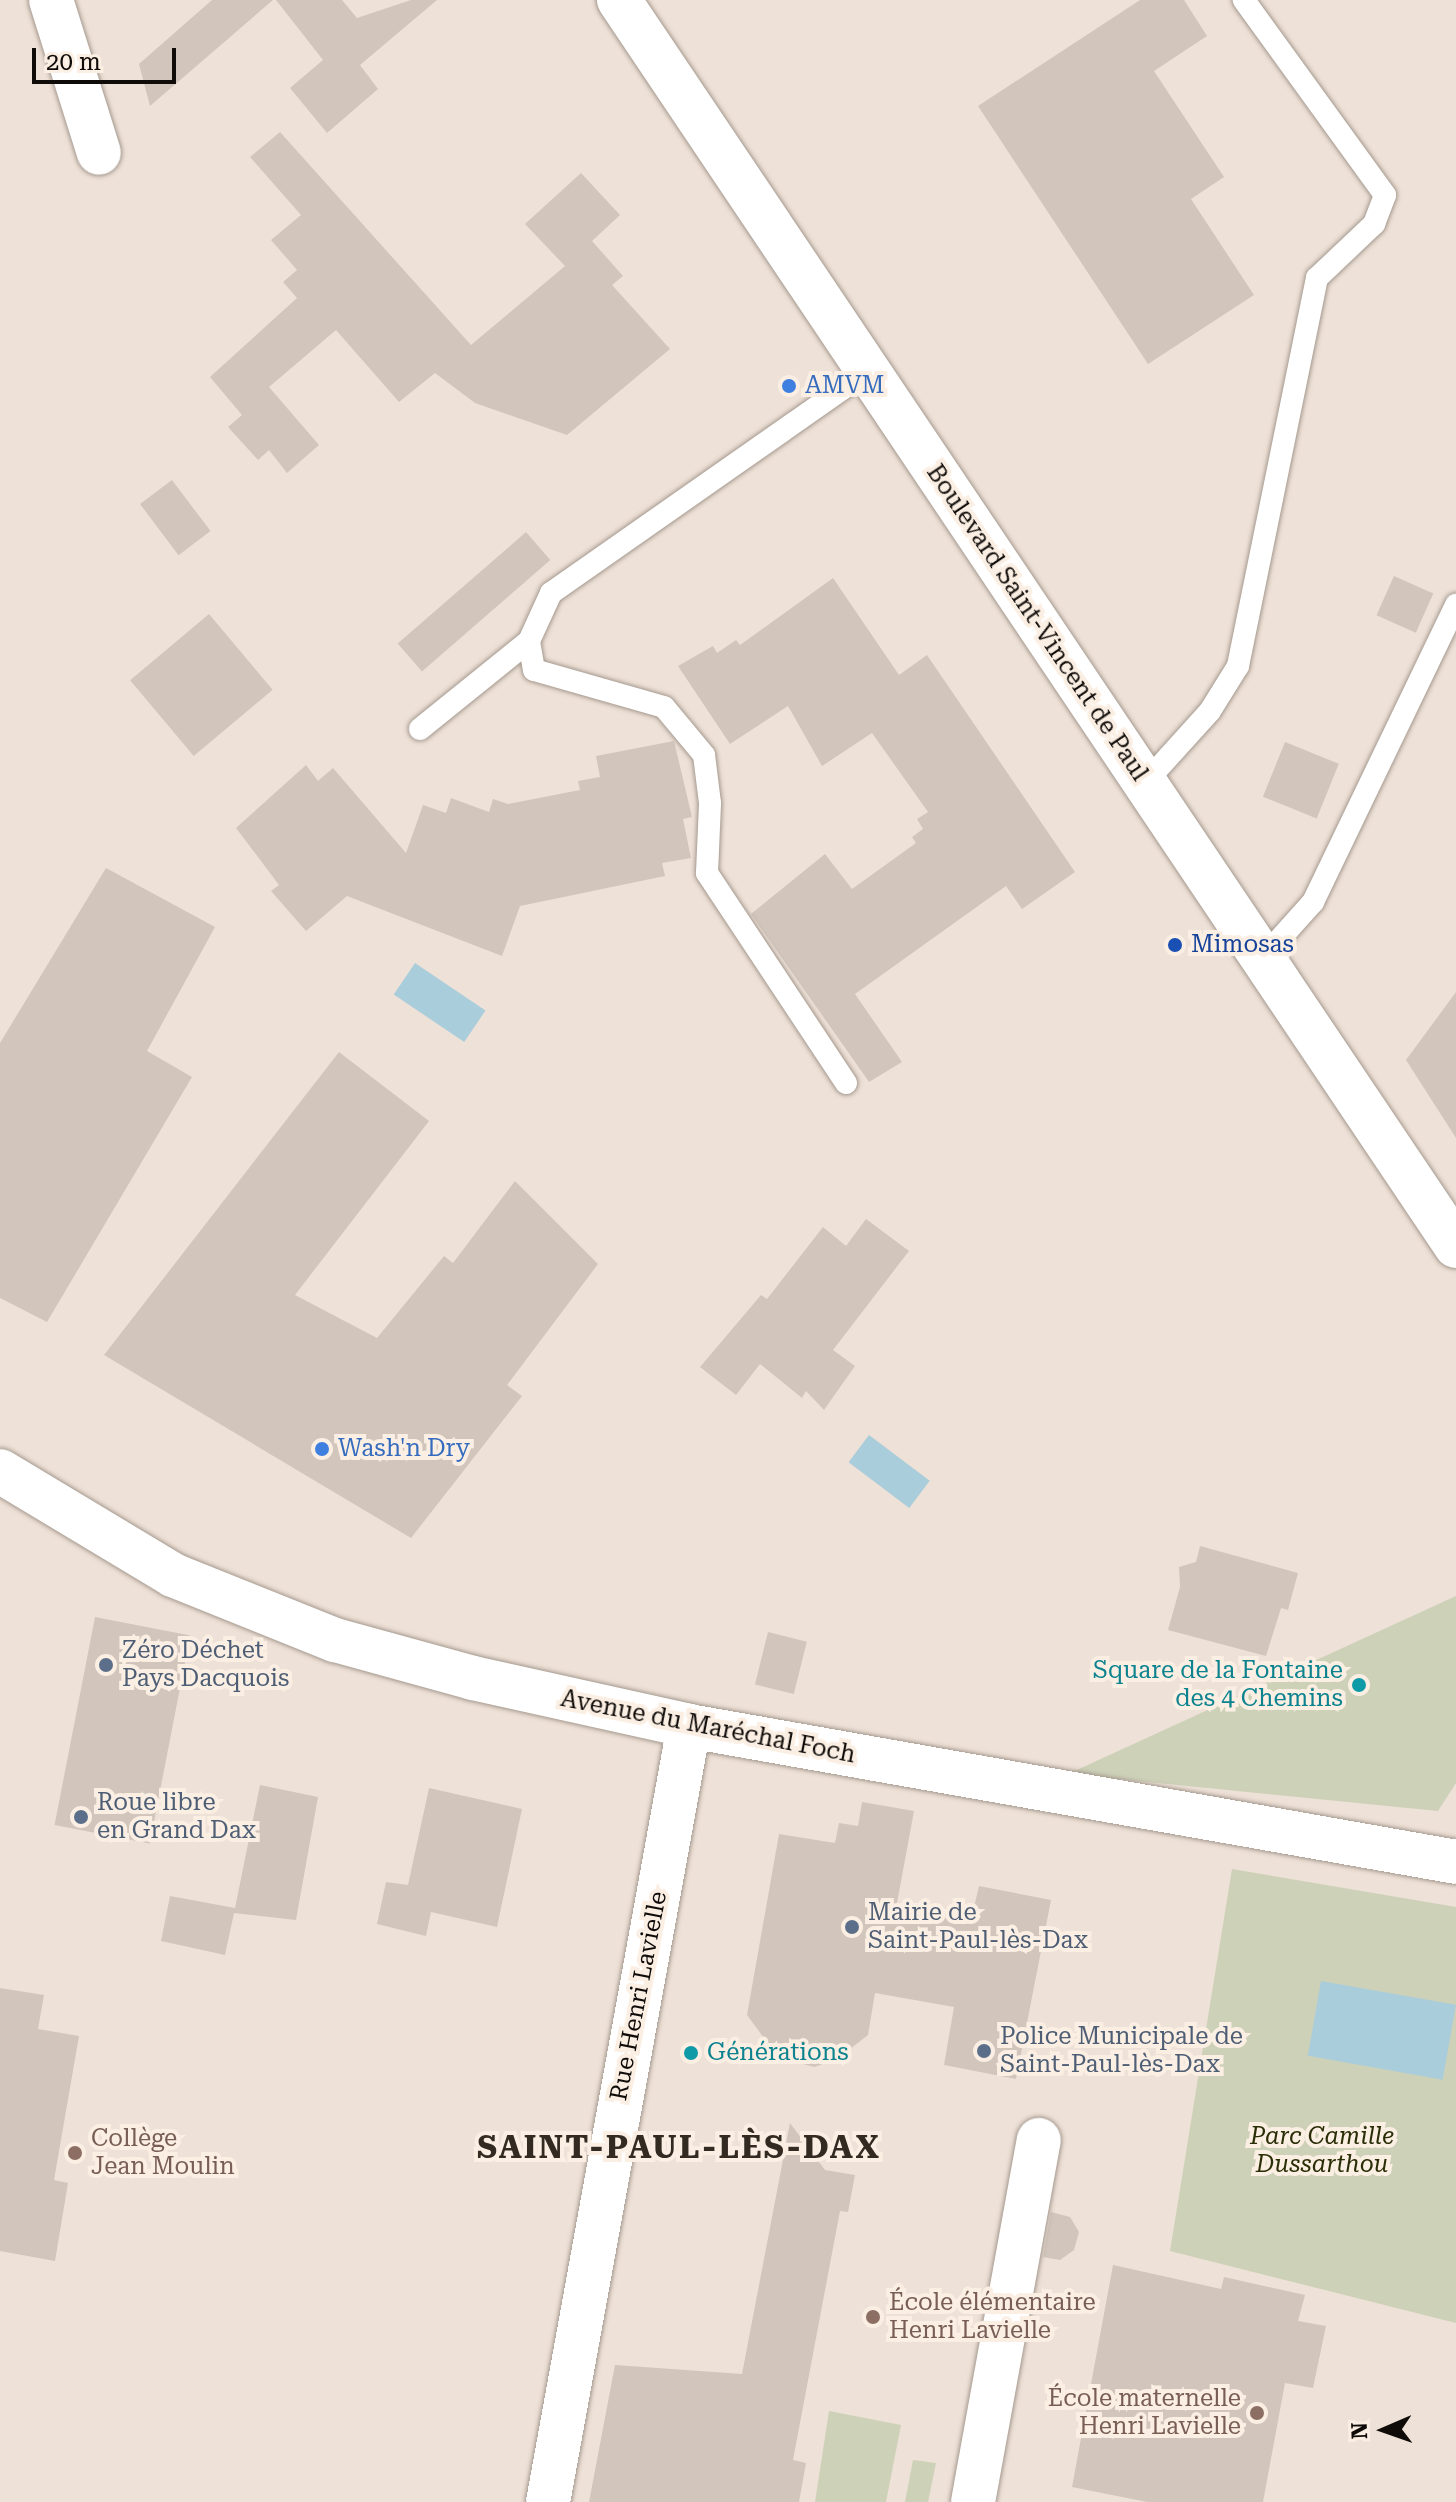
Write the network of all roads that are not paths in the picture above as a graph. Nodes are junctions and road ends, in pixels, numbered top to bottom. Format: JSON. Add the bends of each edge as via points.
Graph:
{"nodes":[{"id":1,"x":51,"y":0,"type":"edge"},
{"id":2,"x":619,"y":0,"type":"edge"},
{"id":3,"x":1244,"y":0,"type":"edge"},
{"id":4,"x":99,"y":153,"type":"dead end"},
{"id":5,"x":868,"y":371,"type":"junction"},
{"id":6,"x":1456,"y":605,"type":"edge"},
{"id":7,"x":529,"y":641,"type":"junction"},
{"id":8,"x":420,"y":729,"type":"dead end"},
{"id":9,"x":1144,"y":784,"type":"junction"},
{"id":10,"x":1262,"y":959,"type":"junction"},
{"id":11,"x":846,"y":1083,"type":"dead end"},
{"id":12,"x":1456,"y":1246,"type":"edge"},
{"id":13,"x":0,"y":1471,"type":"edge"},
{"id":14,"x":689,"y":1726,"type":"junction"},
{"id":15,"x":1456,"y":1862,"type":"edge"},
{"id":16,"x":1039,"y":2140,"type":"dead end"},
{"id":17,"x":548,"y":2502,"type":"edge"},
{"id":18,"x":973,"y":2502,"type":"edge"}],
"edges":[{"from":1,"to":4,"type":"main road"},
{"from":2,"to":5,"type":"main road","name":"Boulevard Saint-Vincent de Paul"},
{"from":3,"to":9,"type":"lane","via":[[1385,195],[1374,224],[1317,278],[1238,666],[1210,711]]},
{"from":5,"to":7,"type":"lane","via":[[551,593]]},
{"from":5,"to":9,"type":"main road","name":"Boulevard Saint-Vincent de Paul"},
{"from":6,"to":10,"type":"lane","via":[[1313,902]]},
{"from":7,"to":8,"type":"lane"},
{"from":7,"to":11,"type":"lane","via":[[534,670],[664,707],[704,755],[710,803],[707,873]]},
{"from":9,"to":10,"type":"main road","name":"Boulevard Saint-Vincent de Paul"},
{"from":10,"to":12,"type":"main road","name":"Boulevard Saint-Vincent de Paul"},
{"from":13,"to":14,"type":"main road","name":"Avenue du Maréchal Foch","via":[[173,1575],[335,1640],[473,1678]]},
{"from":14,"to":15,"type":"main road","name":"Avenue du Maréchal Foch"},
{"from":14,"to":17,"type":"main road","name":"Rue Henri Lavielle"},
{"from":16,"to":18,"type":"main road"}]}
